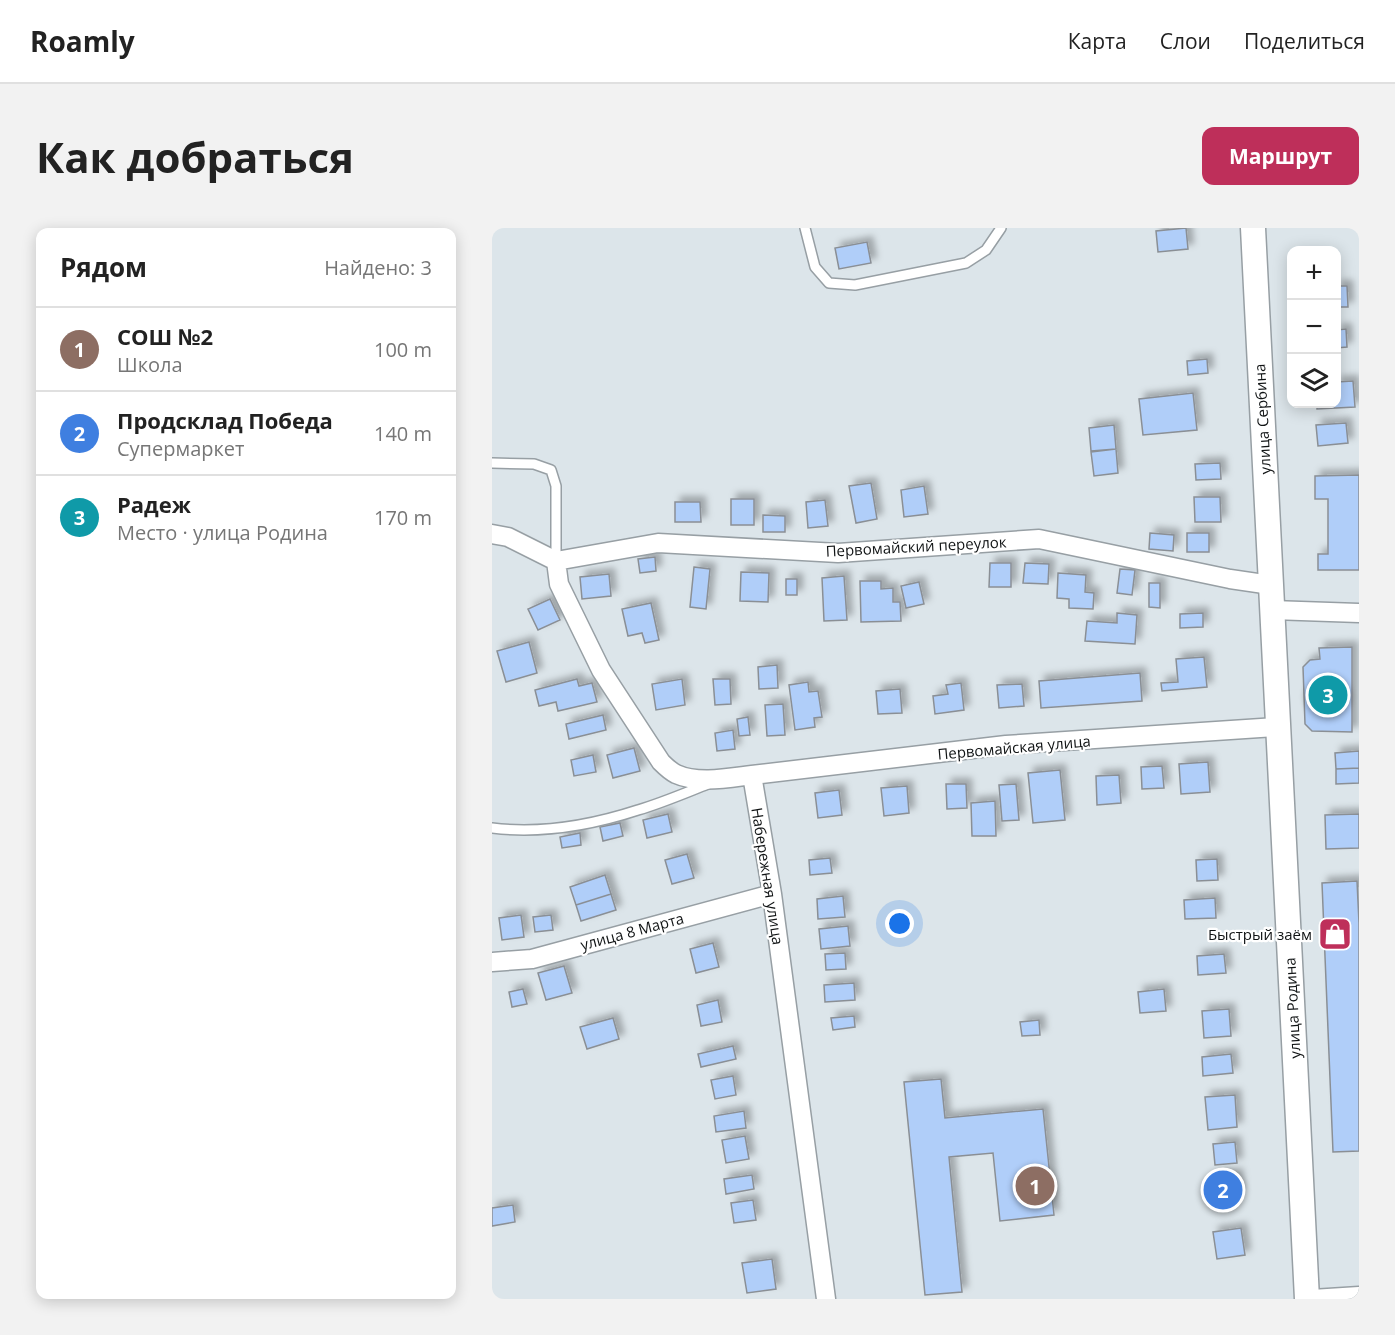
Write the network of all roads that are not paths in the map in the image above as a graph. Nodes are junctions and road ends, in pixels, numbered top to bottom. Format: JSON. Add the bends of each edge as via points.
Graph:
{"nodes":[{"id":1,"x":805,"y":228,"type":"edge"},
{"id":2,"x":1001,"y":228,"type":"edge"},
{"id":3,"x":1253,"y":228,"type":"edge"},
{"id":4,"x":492,"y":463,"type":"edge"},
{"id":5,"x":492,"y":534,"type":"edge"},
{"id":6,"x":556,"y":561,"type":"junction"},
{"id":7,"x":1271,"y":585,"type":"junction"},
{"id":8,"x":1272,"y":610,"type":"junction"},
{"id":9,"x":1359,"y":613,"type":"edge"},
{"id":10,"x":1277,"y":727,"type":"junction"},
{"id":11,"x":752,"y":775,"type":"junction"},
{"id":12,"x":725,"y":778,"type":"junction"},
{"id":13,"x":492,"y":828,"type":"edge"},
{"id":14,"x":772,"y":894,"type":"junction"},
{"id":15,"x":492,"y":962,"type":"edge"},
{"id":16,"x":1359,"y":1296,"type":"edge"},
{"id":17,"x":826,"y":1299,"type":"edge"},
{"id":18,"x":1307,"y":1299,"type":"edge"},
{"id":19,"x":1312,"y":1299,"type":"edge"}],
"edges":[{"from":1,"to":2,"type":"lane","via":[[815,267],[829,283],[855,285],[966,263],[986,250]]},
{"from":3,"to":7,"type":"street","name":"улица Сербина"},
{"from":4,"to":6,"type":"lane","via":[[534,464],[551,470],[556,486]]},
{"from":5,"to":6,"type":"street","via":[[508,537]]},
{"from":6,"to":7,"type":"street","name":"Первомайский переулок","via":[[658,543],[838,553],[1039,539]]},
{"from":6,"to":12,"type":"street","via":[[559,584],[601,670],[661,762],[673,773],[687,778]]},
{"from":7,"to":8,"type":"street","name":"улица Сербина"},
{"from":8,"to":9,"type":"street"},
{"from":8,"to":10,"type":"street","name":"улица Родина"},
{"from":10,"to":11,"type":"street","name":"Первомайская улица","via":[[1006,745]]},
{"from":10,"to":18,"type":"street","name":"улица Родина"},
{"from":11,"to":12,"type":"street"},
{"from":11,"to":14,"type":"street","name":"Набережная улица"},
{"from":12,"to":13,"type":"lane","via":[[603,820],[563,827]]},
{"from":14,"to":15,"type":"street","name":"улица 8 Марта","via":[[532,959]]},
{"from":14,"to":17,"type":"street","name":"Набережная улица"},
{"from":16,"to":19,"type":"street"}]}
